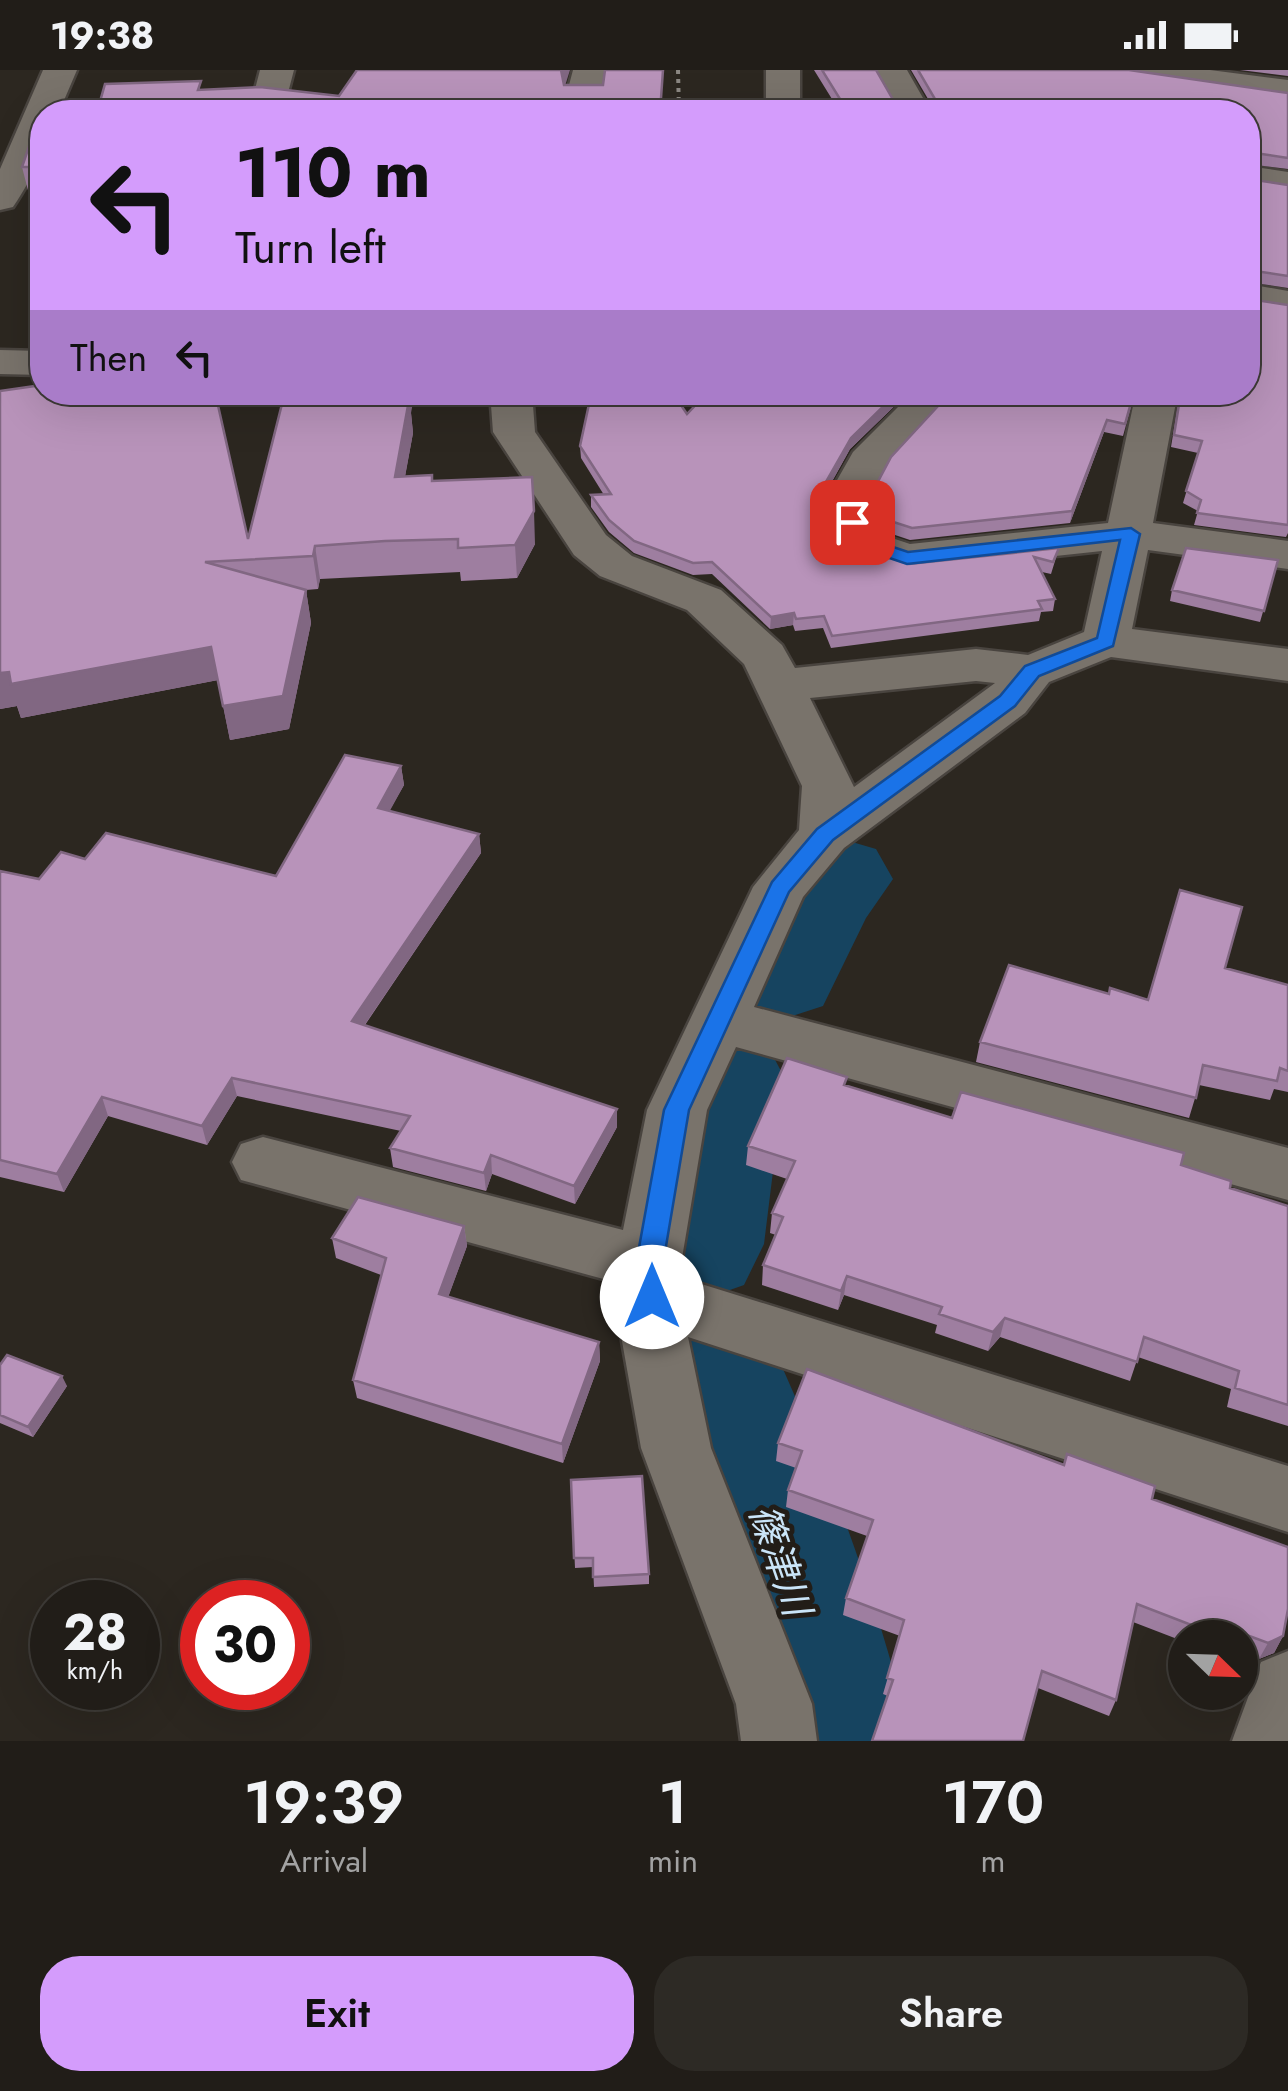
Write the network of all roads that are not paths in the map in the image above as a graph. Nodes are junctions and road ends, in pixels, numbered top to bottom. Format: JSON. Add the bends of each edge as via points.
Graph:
{"nodes":[{"id":1,"x":60,"y":70,"type":"edge"},
{"id":2,"x":277,"y":70,"type":"edge"},
{"id":3,"x":590,"y":70,"type":"edge"},
{"id":4,"x":783,"y":70,"type":"edge"},
{"id":5,"x":890,"y":70,"type":"edge"},
{"id":6,"x":1132,"y":70,"type":"edge"},
{"id":7,"x":1288,"y":90,"type":"edge"},
{"id":8,"x":47,"y":100,"type":"edge"},
{"id":9,"x":269,"y":100,"type":"edge"},
{"id":10,"x":582,"y":100,"type":"edge"},
{"id":11,"x":783,"y":100,"type":"edge"},
{"id":12,"x":907,"y":100,"type":"edge"},
{"id":13,"x":30,"y":141,"type":"edge"},
{"id":14,"x":1260,"y":179,"type":"edge"},
{"id":15,"x":1288,"y":183,"type":"edge"},
{"id":16,"x":9,"y":205,"type":"edge"},
{"id":17,"x":1260,"y":298,"type":"edge"},
{"id":18,"x":1288,"y":302,"type":"edge"},
{"id":19,"x":0,"y":362,"type":"edge"},
{"id":20,"x":30,"y":363,"type":"edge"},
{"id":21,"x":512,"y":405,"type":"edge"},
{"id":22,"x":924,"y":405,"type":"edge"},
{"id":23,"x":1155,"y":405,"type":"edge"},
{"id":24,"x":1131,"y":534,"type":"junction"},
{"id":25,"x":1288,"y":555,"type":"edge"},
{"id":26,"x":1106,"y":641,"type":"junction"},
{"id":27,"x":1288,"y":664,"type":"edge"},
{"id":28,"x":1032,"y":671,"type":"junction"},
{"id":29,"x":782,"y":684,"type":"junction"},
{"id":30,"x":825,"y":834,"type":"junction"},
{"id":31,"x":716,"y":1019,"type":"junction"},
{"id":32,"x":263,"y":1162,"type":"dead end"},
{"id":33,"x":1288,"y":1174,"type":"edge"},
{"id":34,"x":651,"y":1281,"type":"junction"},
{"id":35,"x":1288,"y":1499,"type":"edge"},
{"id":36,"x":1288,"y":1689,"type":"edge"},
{"id":37,"x":779,"y":1741,"type":"edge"},
{"id":38,"x":1270,"y":1741,"type":"edge"}],
"edges":[{"from":1,"to":8,"type":"street"},
{"from":2,"to":9,"type":"street"},
{"from":3,"to":10,"type":"street"},
{"from":4,"to":11,"type":"street"},
{"from":5,"to":12,"type":"street"},
{"from":6,"to":7,"type":"street"},
{"from":13,"to":16,"type":"street"},
{"from":14,"to":15,"type":"street"},
{"from":17,"to":18,"type":"street"},
{"from":19,"to":20,"type":"street"},
{"from":21,"to":29,"type":"street","via":[[514,432],[590,544],[616,566],[704,600],[765,656]]},
{"from":22,"to":24,"type":"street","via":[[868,462],[846,502],[858,541],[907,558]]},
{"from":23,"to":24,"type":"street"},
{"from":24,"to":25,"type":"street"},
{"from":24,"to":26,"type":"street"},
{"from":26,"to":27,"type":"street"},
{"from":26,"to":28,"type":"street"},
{"from":28,"to":29,"type":"street","via":[[976,665]]},
{"from":28,"to":30,"type":"street","via":[[1007,701]]},
{"from":29,"to":30,"type":"street","via":[[828,786]]},
{"from":30,"to":31,"type":"street","via":[[780,888]]},
{"from":31,"to":33,"type":"street"},
{"from":31,"to":34,"type":"street","via":[[677,1110]]},
{"from":32,"to":34,"type":"street"},
{"from":34,"to":35,"type":"street"},
{"from":34,"to":37,"type":"street","via":[[655,1342],[676,1448],[774,1704]]},
{"from":36,"to":38,"type":"street"}]}
